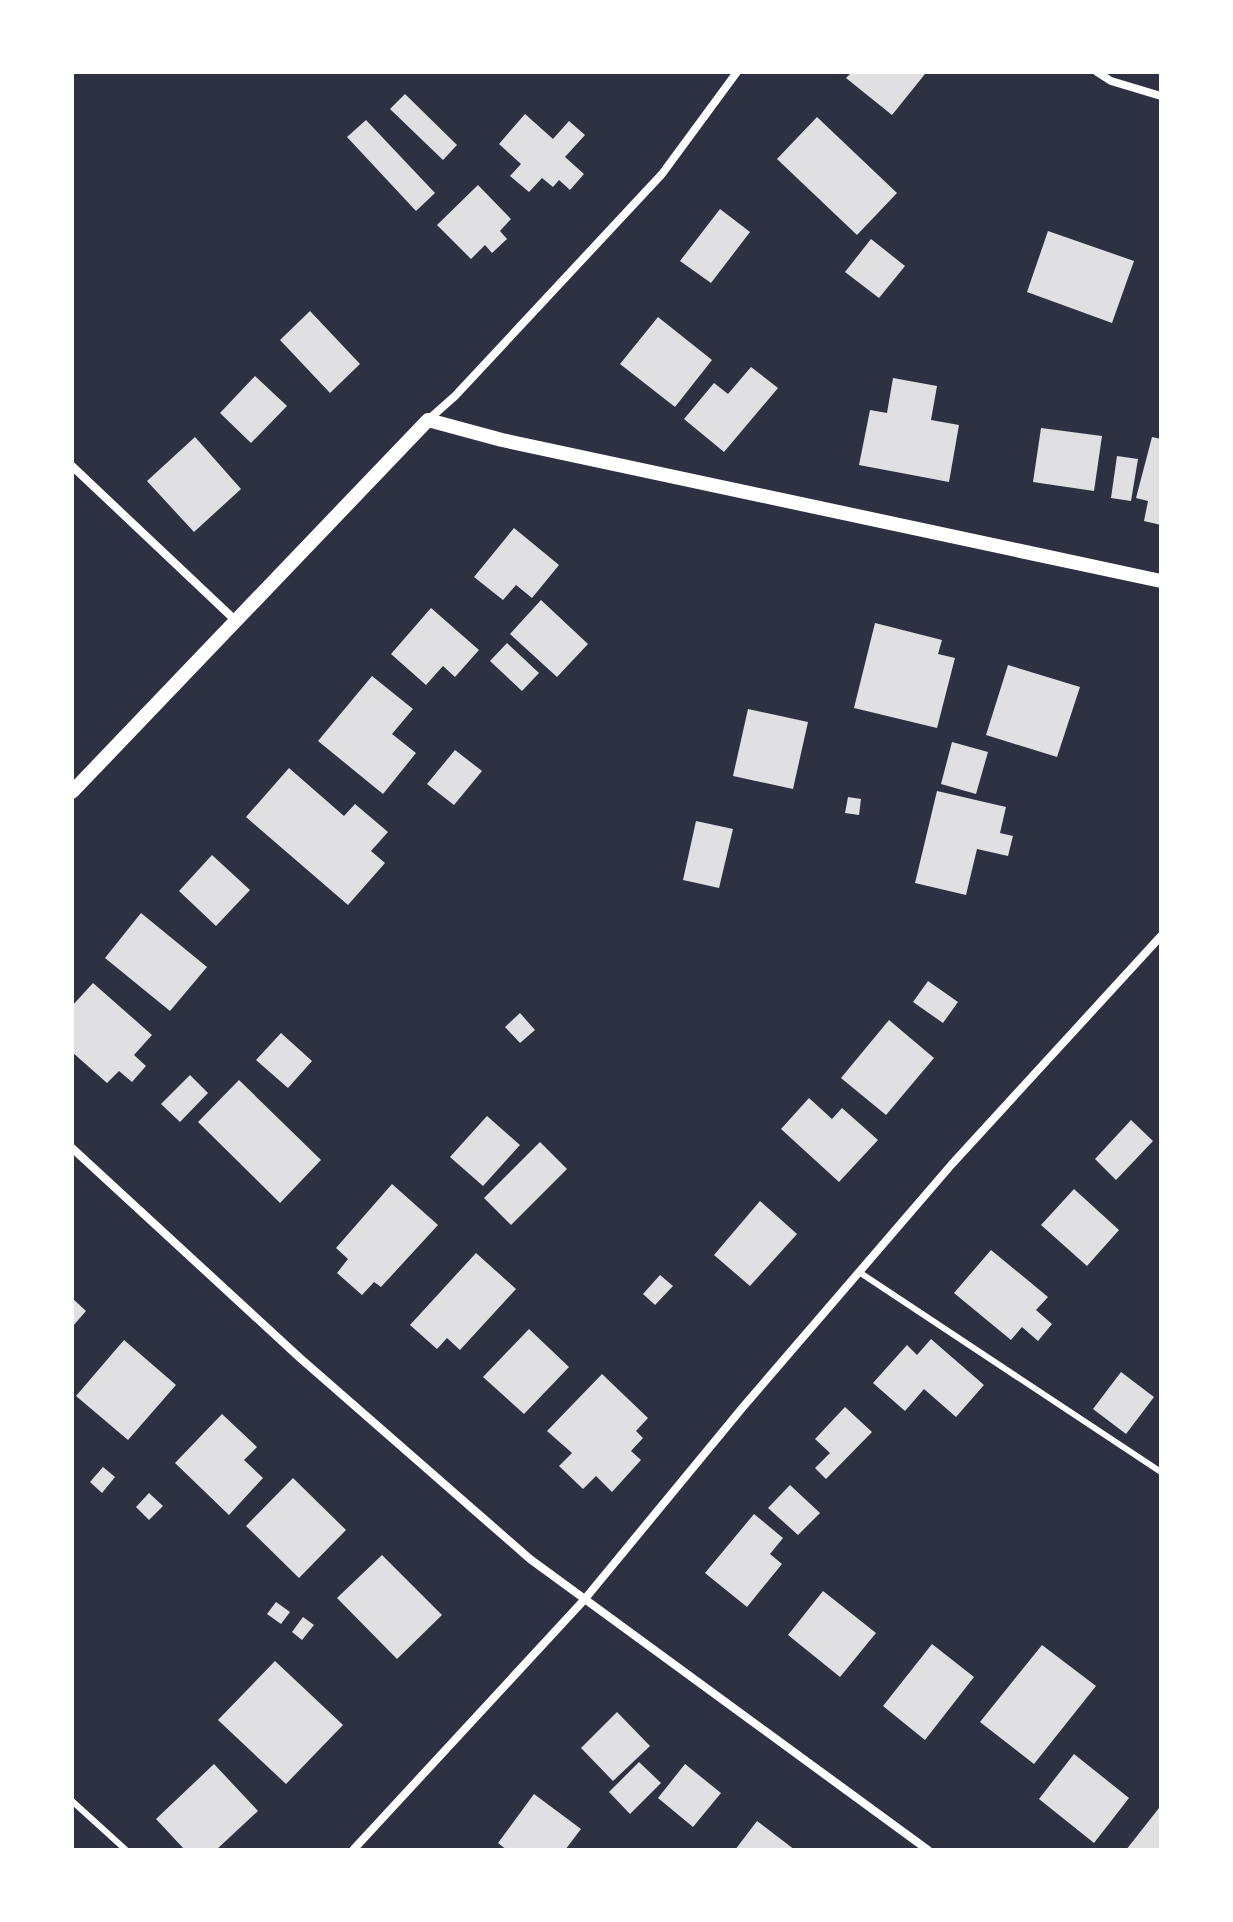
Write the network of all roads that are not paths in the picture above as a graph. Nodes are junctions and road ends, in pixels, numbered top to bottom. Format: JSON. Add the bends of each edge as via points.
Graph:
{"nodes":[{"id":1,"x":737,"y":72,"type":"edge"},
{"id":2,"x":1097,"y":72,"type":"edge"},
{"id":3,"x":1161,"y":96,"type":"edge"},
{"id":4,"x":428,"y":420,"type":"junction"},
{"id":5,"x":72,"y":466,"type":"edge"},
{"id":6,"x":1161,"y":581,"type":"edge"},
{"id":7,"x":236,"y":621,"type":"junction"},
{"id":8,"x":72,"y":792,"type":"edge"},
{"id":9,"x":1161,"y":936,"type":"edge"},
{"id":10,"x":72,"y":1148,"type":"edge"},
{"id":11,"x":859,"y":1272,"type":"junction"},
{"id":12,"x":1161,"y":1472,"type":"edge"},
{"id":13,"x":584,"y":1600,"type":"junction"},
{"id":14,"x":72,"y":1801,"type":"edge"},
{"id":15,"x":126,"y":1850,"type":"edge"},
{"id":16,"x":353,"y":1850,"type":"edge"},
{"id":17,"x":928,"y":1850,"type":"edge"}],
"edges":[{"from":1,"to":4,"type":"street","via":[[662,174]]},
{"from":2,"to":3,"type":"street"},
{"from":4,"to":6,"type":"street"},
{"from":4,"to":7,"type":"street"},
{"from":5,"to":7,"type":"street"},
{"from":7,"to":8,"type":"street"},
{"from":9,"to":11,"type":"street"},
{"from":10,"to":13,"type":"street","via":[[441,1484]]},
{"from":11,"to":12,"type":"lane"},
{"from":11,"to":13,"type":"street"},
{"from":13,"to":16,"type":"street"},
{"from":13,"to":17,"type":"street"},
{"from":14,"to":15,"type":"lane"}]}
